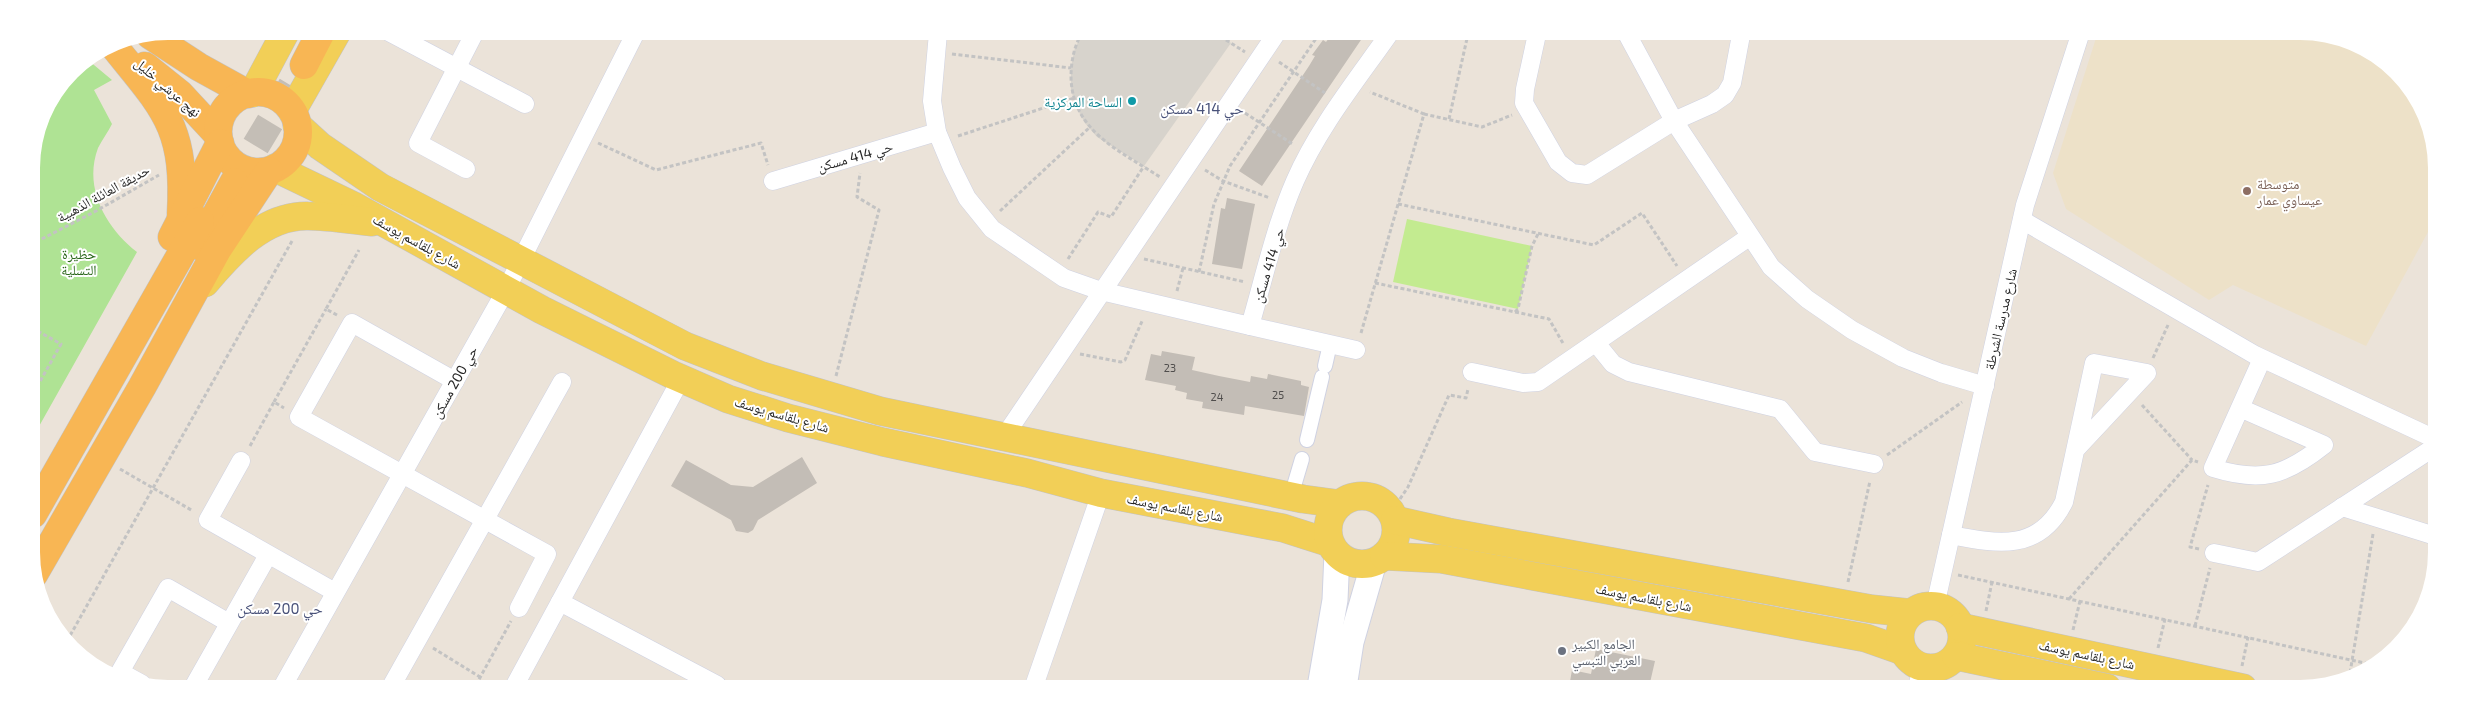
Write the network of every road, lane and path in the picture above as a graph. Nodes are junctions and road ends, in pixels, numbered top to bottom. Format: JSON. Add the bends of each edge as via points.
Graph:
{"nodes":[{"id":1,"x":158,"y":40,"type":"edge"},
{"id":2,"x":281,"y":40,"type":"edge"},
{"id":3,"x":305,"y":40,"type":"edge"},
{"id":4,"x":315,"y":40,"type":"edge"},
{"id":5,"x":333,"y":40,"type":"edge"},
{"id":6,"x":404,"y":40,"type":"edge"},
{"id":7,"x":472,"y":40,"type":"edge"},
{"id":8,"x":632,"y":40,"type":"edge"},
{"id":9,"x":937,"y":40,"type":"edge"},
{"id":10,"x":1079,"y":40,"type":"edge"},
{"id":11,"x":1272,"y":40,"type":"edge"},
{"id":12,"x":1315,"y":40,"type":"edge"},
{"id":13,"x":1385,"y":40,"type":"edge"},
{"id":14,"x":1467,"y":40,"type":"edge"},
{"id":15,"x":1535,"y":40,"type":"edge"},
{"id":16,"x":1630,"y":40,"type":"edge"},
{"id":17,"x":1740,"y":40,"type":"edge"},
{"id":18,"x":2078,"y":40,"type":"edge"},
{"id":19,"x":1227,"y":41,"type":"edge"},
{"id":20,"x":121,"y":49,"type":"edge"},
{"id":21,"x":118,"y":50,"type":"edge"},
{"id":22,"x":936,"y":52,"type":"junction"},
{"id":23,"x":1261,"y":56,"type":"junction"},
{"id":24,"x":457,"y":68,"type":"junction"},
{"id":25,"x":1071,"y":68,"type":"junction"},
{"id":26,"x":1293,"y":72,"type":"junction"},
{"id":27,"x":1353,"y":85,"type":"junction"},
{"id":28,"x":251,"y":93,"type":"junction"},
{"id":29,"x":1074,"y":98,"type":"junction"},
{"id":30,"x":1229,"y":103,"type":"junction"},
{"id":31,"x":1340,"y":103,"type":"junction"},
{"id":32,"x":525,"y":104,"type":"dead end"},
{"id":33,"x":1527,"y":110,"type":"junction"},
{"id":34,"x":1424,"y":114,"type":"junction"},
{"id":35,"x":294,"y":118,"type":"junction"},
{"id":36,"x":1449,"y":120,"type":"junction"},
{"id":37,"x":1674,"y":121,"type":"junction"},
{"id":38,"x":1259,"y":122,"type":"junction"},
{"id":39,"x":1089,"y":128,"type":"junction"},
{"id":40,"x":584,"y":136,"type":"junction"},
{"id":41,"x":939,"y":137,"type":"junction"},
{"id":42,"x":219,"y":139,"type":"junction"},
{"id":43,"x":862,"y":154,"type":"junction"},
{"id":44,"x":1309,"y":155,"type":"junction"},
{"id":45,"x":1190,"y":161,"type":"junction"},
{"id":46,"x":181,"y":162,"type":"junction"},
{"id":47,"x":1144,"y":166,"type":"junction"},
{"id":48,"x":272,"y":169,"type":"junction"},
{"id":49,"x":466,"y":169,"type":"dead end"},
{"id":50,"x":772,"y":181,"type":"joint"},
{"id":51,"x":1223,"y":181,"type":"junction"},
{"id":52,"x":1174,"y":185,"type":"junction"},
{"id":53,"x":1287,"y":204,"type":"junction"},
{"id":54,"x":1398,"y":204,"type":"junction"},
{"id":55,"x":307,"y":216,"type":"junction"},
{"id":56,"x":2022,"y":220,"type":"junction"},
{"id":57,"x":988,"y":223,"type":"junction"},
{"id":58,"x":180,"y":224,"type":"junction"},
{"id":59,"x":385,"y":224,"type":"junction"},
{"id":60,"x":1538,"y":234,"type":"junction"},
{"id":61,"x":1749,"y":237,"type":"junction"},
{"id":62,"x":40,"y":240,"type":"edge"},
{"id":63,"x":359,"y":250,"type":"dead end"},
{"id":64,"x":1127,"y":254,"type":"junction"},
{"id":65,"x":522,"y":261,"type":"junction"},
{"id":66,"x":1184,"y":268,"type":"junction"},
{"id":67,"x":1199,"y":272,"type":"junction"},
{"id":68,"x":1059,"y":274,"type":"junction"},
{"id":69,"x":1686,"y":280,"type":"junction"},
{"id":70,"x":1375,"y":283,"type":"junction"},
{"id":71,"x":1261,"y":286,"type":"junction"},
{"id":72,"x":506,"y":290,"type":"junction"},
{"id":73,"x":1101,"y":292,"type":"junction"},
{"id":74,"x":1150,"y":303,"type":"junction"},
{"id":75,"x":185,"y":307,"type":"junction"},
{"id":76,"x":1172,"y":308,"type":"junction"},
{"id":77,"x":326,"y":309,"type":"junction"},
{"id":78,"x":2176,"y":309,"type":"junction"},
{"id":79,"x":1515,"y":312,"type":"junction"},
{"id":80,"x":352,"y":323,"type":"junction"},
{"id":81,"x":1250,"y":326,"type":"junction"},
{"id":82,"x":40,"y":333,"type":"edge"},
{"id":83,"x":1330,"y":344,"type":"junction"},
{"id":84,"x":1596,"y":344,"type":"junction"},
{"id":85,"x":1062,"y":350,"type":"junction"},
{"id":86,"x":1356,"y":350,"type":"joint"},
{"id":87,"x":2262,"y":359,"type":"junction"},
{"id":88,"x":1572,"y":360,"type":"junction"},
{"id":89,"x":1472,"y":372,"type":"joint"},
{"id":90,"x":2147,"y":373,"type":"junction"},
{"id":91,"x":681,"y":379,"type":"junction"},
{"id":92,"x":455,"y":380,"type":"junction"},
{"id":93,"x":40,"y":381,"type":"edge"},
{"id":94,"x":562,"y":382,"type":"dead end"},
{"id":95,"x":1985,"y":386,"type":"junction"},
{"id":96,"x":2130,"y":392,"type":"junction"},
{"id":97,"x":830,"y":396,"type":"junction"},
{"id":98,"x":274,"y":402,"type":"junction"},
{"id":99,"x":2240,"y":408,"type":"junction"},
{"id":100,"x":299,"y":417,"type":"junction"},
{"id":101,"x":2428,"y":436,"type":"edge"},
{"id":102,"x":1004,"y":437,"type":"junction"},
{"id":103,"x":1307,"y":440,"type":"dead end"},
{"id":104,"x":2076,"y":449,"type":"junction"},
{"id":105,"x":2428,"y":451,"type":"edge"},
{"id":106,"x":101,"y":457,"type":"junction"},
{"id":107,"x":1302,"y":459,"type":"dead end"},
{"id":108,"x":2192,"y":460,"type":"junction"},
{"id":109,"x":241,"y":462,"type":"joint"},
{"id":110,"x":1874,"y":464,"type":"junction"},
{"id":111,"x":40,"y":468,"type":"edge"},
{"id":112,"x":2213,"y":468,"type":"junction"},
{"id":113,"x":403,"y":474,"type":"junction"},
{"id":114,"x":152,"y":488,"type":"junction"},
{"id":115,"x":1100,"y":493,"type":"junction"},
{"id":116,"x":1291,"y":496,"type":"junction"},
{"id":117,"x":40,"y":504,"type":"edge"},
{"id":118,"x":1340,"y":504,"type":"junction"},
{"id":119,"x":2342,"y":507,"type":"junction"},
{"id":120,"x":1393,"y":516,"type":"junction"},
{"id":121,"x":485,"y":518,"type":"junction"},
{"id":122,"x":2376,"y":518,"type":"junction"},
{"id":123,"x":208,"y":520,"type":"junction"},
{"id":124,"x":2428,"y":534,"type":"edge"},
{"id":125,"x":1951,"y":535,"type":"junction"},
{"id":126,"x":40,"y":539,"type":"edge"},
{"id":127,"x":1334,"y":548,"type":"junction"},
{"id":128,"x":2214,"y":553,"type":"junction"},
{"id":129,"x":268,"y":555,"type":"junction"},
{"id":130,"x":1379,"y":559,"type":"junction"},
{"id":131,"x":40,"y":563,"type":"edge"},
{"id":132,"x":1943,"y":572,"type":"junction"},
{"id":133,"x":1992,"y":582,"type":"junction"},
{"id":134,"x":335,"y":592,"type":"junction"},
{"id":135,"x":2069,"y":599,"type":"junction"},
{"id":136,"x":2080,"y":601,"type":"junction"},
{"id":137,"x":560,"y":602,"type":"junction"},
{"id":138,"x":1843,"y":603,"type":"junction"},
{"id":139,"x":518,"y":608,"type":"joint"},
{"id":140,"x":1923,"y":610,"type":"junction"},
{"id":141,"x":2165,"y":619,"type":"junction"},
{"id":142,"x":229,"y":623,"type":"junction"},
{"id":143,"x":2196,"y":626,"type":"junction"},
{"id":144,"x":1971,"y":629,"type":"junction"},
{"id":145,"x":71,"y":634,"type":"edge"},
{"id":146,"x":417,"y":639,"type":"junction"},
{"id":147,"x":2068,"y":650,"type":"junction"},
{"id":148,"x":1956,"y":656,"type":"junction"},
{"id":149,"x":2352,"y":660,"type":"junction"},
{"id":150,"x":2364,"y":663,"type":"edge"},
{"id":151,"x":1914,"y":668,"type":"edge"},
{"id":152,"x":2154,"y":669,"type":"junction"},
{"id":153,"x":2351,"y":669,"type":"edge"},
{"id":154,"x":121,"y":671,"type":"edge"},
{"id":155,"x":480,"y":677,"type":"junction"},
{"id":156,"x":197,"y":680,"type":"edge"},
{"id":157,"x":286,"y":680,"type":"edge"},
{"id":158,"x":395,"y":680,"type":"edge"},
{"id":159,"x":478,"y":680,"type":"edge"},
{"id":160,"x":523,"y":680,"type":"edge"},
{"id":161,"x":708,"y":680,"type":"edge"},
{"id":162,"x":1036,"y":680,"type":"edge"},
{"id":163,"x":1321,"y":680,"type":"edge"},
{"id":164,"x":1345,"y":680,"type":"edge"},
{"id":165,"x":2070,"y":680,"type":"edge"},
{"id":166,"x":2206,"y":680,"type":"edge"}],
"edges":[{"from":1,"to":28,"type":"highway","name":"نهج عرشي خليل","via":[[199,67]]},
{"from":2,"to":28,"type":"main road"},
{"from":3,"to":4,"type":"highway","via":[[298,62]]},
{"from":5,"to":35,"type":"main road"},
{"from":6,"to":24,"type":"street"},
{"from":7,"to":24,"type":"street"},
{"from":8,"to":40,"type":"street","name":"حي 200 مسكن"},
{"from":9,"to":22,"type":"street"},
{"from":10,"to":25,"type":"path"},
{"from":11,"to":23,"type":"street"},
{"from":12,"to":26,"type":"path"},
{"from":13,"to":27,"type":"street","name":"حي 414 مسكن"},
{"from":14,"to":36,"type":"path"},
{"from":15,"to":33,"type":"street","via":[[1524,88]]},
{"from":16,"to":37,"type":"street"},
{"from":17,"to":37,"type":"street","via":[[1732,82],[1725,95]]},
{"from":18,"to":56,"type":"street","name":"شارع مدرسة الشرطة"},
{"from":19,"to":23,"type":"path"},
{"from":20,"to":42,"type":"highway","name":"نهج عرشي خليل","via":[[180,94]]},
{"from":21,"to":46,"type":"highway","via":[[160,103],[174,129]]},
{"from":22,"to":25,"type":"path"},
{"from":22,"to":41,"type":"street","via":[[932,101]]},
{"from":23,"to":26,"type":"path"},
{"from":23,"to":30,"type":"street"},
{"from":24,"to":32,"type":"street"},
{"from":24,"to":49,"type":"street","via":[[418,143]]},
{"from":25,"to":29,"type":"path"},
{"from":26,"to":31,"type":"path"},
{"from":26,"to":38,"type":"path"},
{"from":27,"to":31,"type":"street","name":"حي 414 مسكن"},
{"from":27,"to":34,"type":"path"},
{"from":28,"to":35,"type":"highway","via":[[273,95],[284,101]]},
{"from":28,"to":42,"type":"highway","via":[[229,105],[221,119]]},
{"from":29,"to":39,"type":"path"},
{"from":29,"to":41,"type":"path"},
{"from":30,"to":38,"type":"path"},
{"from":30,"to":45,"type":"street"},
{"from":31,"to":44,"type":"street","name":"حي 414 مسكن"},
{"from":33,"to":36,"type":"path","via":[[1482,126]]},
{"from":33,"to":37,"type":"street","via":[[1558,162],[1572,173],[1587,175]]},
{"from":34,"to":36,"type":"path"},
{"from":34,"to":54,"type":"path"},
{"from":35,"to":48,"type":"highway","via":[[296,147],[289,158]]},
{"from":35,"to":65,"type":"main road","via":[[320,146],[380,187]]},
{"from":37,"to":61,"type":"street"},
{"from":38,"to":44,"type":"path"},
{"from":38,"to":51,"type":"path"},
{"from":39,"to":47,"type":"path"},
{"from":39,"to":57,"type":"path"},
{"from":40,"to":50,"type":"path","via":[[656,170],[761,143]]},
{"from":40,"to":65,"type":"street","name":"حي 200 مسكن"},
{"from":41,"to":43,"type":"street","name":"حي 414 مسكن"},
{"from":41,"to":57,"type":"street","via":[[967,198]]},
{"from":42,"to":48,"type":"highway","via":[[225,154],[244,170]]},
{"from":42,"to":58,"type":"highway"},
{"from":43,"to":50,"type":"street","name":"حي 414 مسكن"},
{"from":43,"to":97,"type":"path","via":[[857,196],[879,210]]},
{"from":44,"to":53,"type":"street","name":"حي 414 مسكن"},
{"from":45,"to":51,"type":"path"},
{"from":45,"to":52,"type":"street"},
{"from":46,"to":58,"type":"highway"},
{"from":46,"to":62,"type":"path","name":"حديقة العائلة الذهبية"},
{"from":47,"to":52,"type":"path"},
{"from":47,"to":68,"type":"path","via":[[1111,217],[1098,212]]},
{"from":48,"to":59,"type":"main road","name":"شارع بلقاسم يوسف","via":[[308,182]]},
{"from":48,"to":75,"type":"highway","via":[[217,250]]},
{"from":51,"to":53,"type":"path"},
{"from":51,"to":67,"type":"path","via":[[1212,211]]},
{"from":52,"to":64,"type":"street"},
{"from":53,"to":71,"type":"street","name":"حي 414 مسكن"},
{"from":54,"to":60,"type":"path"},
{"from":54,"to":70,"type":"path"},
{"from":55,"to":59,"type":"main road"},
{"from":55,"to":75,"type":"main road","via":[[286,218],[252,236],[234,251]]},
{"from":55,"to":114,"type":"path"},
{"from":56,"to":78,"type":"street"},
{"from":56,"to":95,"type":"street","name":"شارع مدرسة الشرطة"},
{"from":57,"to":68,"type":"street","via":[[992,229]]},
{"from":58,"to":111,"type":"highway"},
{"from":59,"to":72,"type":"main road","name":"شارع بلقاسم يوسف"},
{"from":60,"to":69,"type":"path","via":[[1594,245],[1642,213]]},
{"from":60,"to":79,"type":"path"},
{"from":61,"to":69,"type":"street"},
{"from":61,"to":95,"type":"street","via":[[1771,267],[1806,299],[1852,330],[1903,358]]},
{"from":63,"to":77,"type":"path"},
{"from":64,"to":66,"type":"path"},
{"from":64,"to":73,"type":"street"},
{"from":65,"to":72,"type":"street","name":"حي 200 مسكن"},
{"from":65,"to":97,"type":"main road","via":[[685,346],[762,376]]},
{"from":66,"to":67,"type":"path"},
{"from":66,"to":76,"type":"path"},
{"from":67,"to":71,"type":"path"},
{"from":68,"to":73,"type":"street"},
{"from":69,"to":84,"type":"street"},
{"from":70,"to":79,"type":"path"},
{"from":70,"to":86,"type":"path"},
{"from":71,"to":81,"type":"street","name":"حي 414 مسكن"},
{"from":72,"to":91,"type":"main road","name":"شارع بلقاسم يوسف"},
{"from":72,"to":92,"type":"street","name":"حي 200 مسكن"},
{"from":73,"to":74,"type":"street"},
{"from":73,"to":85,"type":"street"},
{"from":74,"to":76,"type":"street"},
{"from":74,"to":85,"type":"path","via":[[1125,360],[1121,362]]},
{"from":75,"to":106,"type":"highway"},
{"from":76,"to":81,"type":"street"},
{"from":77,"to":80,"type":"path"},
{"from":77,"to":98,"type":"path"},
{"from":78,"to":87,"type":"street"},
{"from":78,"to":90,"type":"path"},
{"from":79,"to":88,"type":"path","via":[[1549,319]]},
{"from":80,"to":92,"type":"street"},
{"from":80,"to":100,"type":"street"},
{"from":81,"to":83,"type":"street"},
{"from":82,"to":93,"type":"path","via":[[60,344]]},
{"from":83,"to":86,"type":"street"},
{"from":83,"to":103,"type":"street"},
{"from":84,"to":88,"type":"street"},
{"from":84,"to":110,"type":"street","via":[[1614,364],[1629,372],[1780,409],[1814,452]]},
{"from":85,"to":102,"type":"street"},
{"from":87,"to":99,"type":"street"},
{"from":87,"to":101,"type":"street"},
{"from":88,"to":89,"type":"street","via":[[1538,382],[1523,383]]},
{"from":89,"to":120,"type":"path","via":[[1466,398],[1449,395]]},
{"from":90,"to":96,"type":"street"},
{"from":90,"to":104,"type":"street","via":[[2094,363]]},
{"from":91,"to":115,"type":"main road","name":"شارع بلقاسم يوسف","via":[[788,418]]},
{"from":91,"to":137,"type":"street"},
{"from":92,"to":113,"type":"street","name":"حي 200 مسكن"},
{"from":94,"to":121,"type":"street"},
{"from":95,"to":110,"type":"path"},
{"from":95,"to":125,"type":"street","name":"شارع مدرسة الشرطة"},
{"from":96,"to":104,"type":"street"},
{"from":96,"to":108,"type":"path"},
{"from":97,"to":102,"type":"main road","via":[[880,411]]},
{"from":98,"to":100,"type":"path"},
{"from":98,"to":109,"type":"path"},
{"from":99,"to":112,"type":"street"},
{"from":99,"to":112,"type":"street","via":[[2324,445],[2290,469],[2273,475],[2250,476]]},
{"from":100,"to":113,"type":"street"},
{"from":102,"to":116,"type":"main road"},
{"from":104,"to":125,"type":"street","via":[[2064,502],[2045,528],[2010,542],[1992,543]]},
{"from":105,"to":119,"type":"street"},
{"from":106,"to":114,"type":"path"},
{"from":106,"to":131,"type":"highway"},
{"from":107,"to":116,"type":"street"},
{"from":108,"to":112,"type":"path"},
{"from":108,"to":135,"type":"path"},
{"from":109,"to":123,"type":"street"},
{"from":110,"to":138,"type":"path"},
{"from":112,"to":128,"type":"path","via":[[2190,547]]},
{"from":113,"to":121,"type":"street"},
{"from":113,"to":134,"type":"street","name":"حي 200 مسكن"},
{"from":114,"to":123,"type":"path"},
{"from":114,"to":145,"type":"path"},
{"from":115,"to":127,"type":"main road","name":"شارع بلقاسم يوسف","via":[[1283,528]]},
{"from":115,"to":162,"type":"street"},
{"from":116,"to":118,"type":"main road"},
{"from":117,"to":126,"type":"highway","via":[[230,179]]},
{"from":118,"to":120,"type":"main road","via":[[1362,495],[1374,497],[1384,503]]},
{"from":118,"to":127,"type":"main road","via":[[1329,522],[1328,532]]},
{"from":119,"to":122,"type":"street"},
{"from":119,"to":128,"type":"street","via":[[2258,562]]},
{"from":120,"to":130,"type":"main road","via":[[1395,540]]},
{"from":120,"to":138,"type":"main road","name":"شارع بلقاسم يوسف","via":[[1448,532]]},
{"from":121,"to":139,"type":"street","via":[[547,554]]},
{"from":121,"to":146,"type":"street"},
{"from":122,"to":124,"type":"street"},
{"from":122,"to":149,"type":"path"},
{"from":123,"to":129,"type":"street"},
{"from":125,"to":132,"type":"street","name":"شارع مدرسة الشرطة"},
{"from":127,"to":130,"type":"main road","via":[[1354,563]]},
{"from":127,"to":163,"type":"main road","via":[[1336,600]]},
{"from":128,"to":143,"type":"path"},
{"from":129,"to":134,"type":"street"},
{"from":129,"to":142,"type":"street"},
{"from":130,"to":151,"type":"main road","name":"شارع بلقاسم يوسف","via":[[1412,556],[1441,559],[1866,638]]},
{"from":130,"to":164,"type":"main road","via":[[1351,642]]},
{"from":132,"to":133,"type":"path"},
{"from":132,"to":140,"type":"street","name":"شارع مدرسة الشرطة"},
{"from":133,"to":135,"type":"path"},
{"from":133,"to":144,"type":"path"},
{"from":134,"to":157,"type":"street","name":"حي 200 مسكن"},
{"from":135,"to":136,"type":"path"},
{"from":136,"to":141,"type":"path"},
{"from":136,"to":147,"type":"path"},
{"from":137,"to":160,"type":"street"},
{"from":137,"to":161,"type":"street"},
{"from":138,"to":140,"type":"main road","name":"شارع بلقاسم يوسف"},
{"from":139,"to":155,"type":"path"},
{"from":140,"to":144,"type":"main road","via":[[1948,611]]},
{"from":140,"to":151,"type":"main road","via":[[1900,630]]},
{"from":141,"to":143,"type":"path"},
{"from":141,"to":152,"type":"path"},
{"from":142,"to":154,"type":"street","via":[[168,588]]},
{"from":142,"to":156,"type":"street"},
{"from":143,"to":149,"type":"path"},
{"from":144,"to":147,"type":"main road","name":"شارع بلقاسم يوسف"},
{"from":144,"to":148,"type":"main road"},
{"from":146,"to":155,"type":"path"},
{"from":146,"to":158,"type":"street"},
{"from":147,"to":152,"type":"main road","name":"شارع بلقاسم يوسف"},
{"from":148,"to":151,"type":"main road","via":[[1938,668]]},
{"from":148,"to":165,"type":"main road"},
{"from":149,"to":150,"type":"path"},
{"from":149,"to":153,"type":"path"},
{"from":152,"to":166,"type":"main road","name":"شارع بلقاسم يوسف"},
{"from":155,"to":159,"type":"path"}]}
